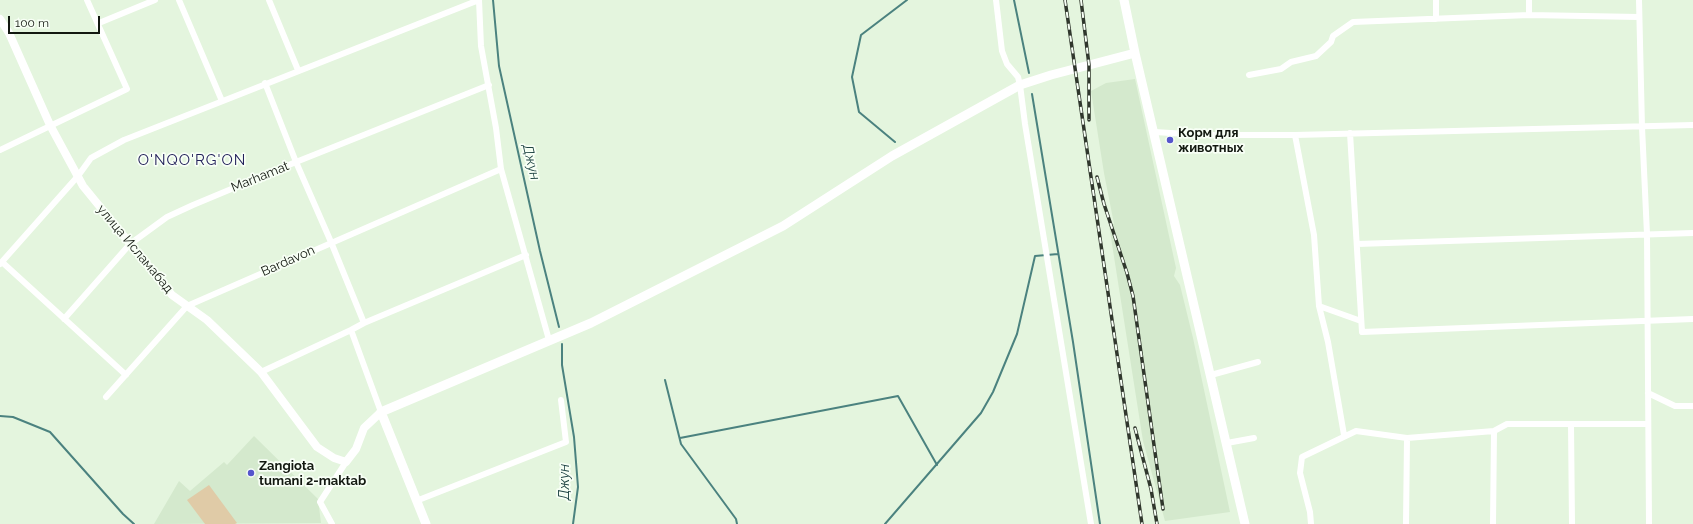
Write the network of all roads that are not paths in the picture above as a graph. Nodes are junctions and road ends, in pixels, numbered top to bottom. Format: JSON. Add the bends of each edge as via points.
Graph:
{"nodes":[{"id":1,"x":87,"y":0,"type":"edge"},
{"id":2,"x":155,"y":0,"type":"edge"},
{"id":3,"x":179,"y":0,"type":"edge"},
{"id":4,"x":270,"y":0,"type":"edge"},
{"id":5,"x":479,"y":0,"type":"edge"},
{"id":6,"x":996,"y":0,"type":"edge"},
{"id":7,"x":1124,"y":0,"type":"edge"},
{"id":8,"x":1436,"y":0,"type":"edge"},
{"id":9,"x":1529,"y":0,"type":"edge"},
{"id":10,"x":1639,"y":0,"type":"edge"},
{"id":11,"x":1529,"y":15,"type":"junction"},
{"id":12,"x":1639,"y":17,"type":"junction"},
{"id":13,"x":0,"y":19,"type":"edge"},
{"id":14,"x":1436,"y":19,"type":"junction"},
{"id":15,"x":99,"y":23,"type":"junction"},
{"id":16,"x":1135,"y":53,"type":"junction"},
{"id":17,"x":298,"y":70,"type":"junction"},
{"id":18,"x":1249,"y":75,"type":"dead end"},
{"id":19,"x":265,"y":83,"type":"junction"},
{"id":20,"x":489,"y":85,"type":"junction"},
{"id":21,"x":1020,"y":85,"type":"junction"},
{"id":22,"x":222,"y":101,"type":"junction"},
{"id":23,"x":50,"y":125,"type":"junction"},
{"id":24,"x":1693,"y":125,"type":"edge"},
{"id":25,"x":1642,"y":127,"type":"junction"},
{"id":26,"x":1155,"y":132,"type":"junction"},
{"id":27,"x":1350,"y":133,"type":"junction"},
{"id":28,"x":1295,"y":135,"type":"junction"},
{"id":29,"x":0,"y":150,"type":"edge"},
{"id":30,"x":296,"y":162,"type":"junction"},
{"id":31,"x":501,"y":169,"type":"junction"},
{"id":32,"x":78,"y":176,"type":"junction"},
{"id":33,"x":1693,"y":233,"type":"edge"},
{"id":34,"x":1647,"y":234,"type":"junction"},
{"id":35,"x":331,"y":242,"type":"junction"},
{"id":36,"x":130,"y":244,"type":"junction"},
{"id":37,"x":1357,"y":244,"type":"junction"},
{"id":38,"x":526,"y":255,"type":"junction"},
{"id":39,"x":1,"y":263,"type":"edge"},
{"id":40,"x":187,"y":306,"type":"junction"},
{"id":41,"x":1319,"y":306,"type":"junction"},
{"id":42,"x":64,"y":319,"type":"junction"},
{"id":43,"x":1693,"y":319,"type":"edge"},
{"id":44,"x":1361,"y":321,"type":"junction"},
{"id":45,"x":1648,"y":321,"type":"junction"},
{"id":46,"x":364,"y":323,"type":"junction"},
{"id":47,"x":351,"y":330,"type":"junction"},
{"id":48,"x":549,"y":340,"type":"junction"},
{"id":49,"x":1258,"y":362,"type":"dead end"},
{"id":50,"x":261,"y":372,"type":"junction"},
{"id":51,"x":126,"y":375,"type":"junction"},
{"id":52,"x":1211,"y":375,"type":"junction"},
{"id":53,"x":1648,"y":393,"type":"junction"},
{"id":54,"x":106,"y":397,"type":"dead end"},
{"id":55,"x":561,"y":400,"type":"dead end"},
{"id":56,"x":1693,"y":406,"type":"edge"},
{"id":57,"x":381,"y":412,"type":"junction"},
{"id":58,"x":1571,"y":424,"type":"junction"},
{"id":59,"x":1648,"y":424,"type":"junction"},
{"id":60,"x":1494,"y":431,"type":"junction"},
{"id":61,"x":1344,"y":435,"type":"junction"},
{"id":62,"x":1254,"y":438,"type":"dead end"},
{"id":63,"x":1407,"y":438,"type":"junction"},
{"id":64,"x":1227,"y":443,"type":"junction"},
{"id":65,"x":346,"y":462,"type":"junction"},
{"id":66,"x":416,"y":501,"type":"junction"},
{"id":67,"x":332,"y":524,"type":"edge"},
{"id":68,"x":426,"y":524,"type":"edge"},
{"id":69,"x":1091,"y":524,"type":"edge"},
{"id":70,"x":1245,"y":524,"type":"edge"},
{"id":71,"x":1311,"y":524,"type":"edge"},
{"id":72,"x":1406,"y":524,"type":"edge"},
{"id":73,"x":1493,"y":524,"type":"edge"},
{"id":74,"x":1572,"y":524,"type":"edge"},
{"id":75,"x":1649,"y":524,"type":"edge"}],
"edges":[{"from":1,"to":15,"type":"street"},
{"from":2,"to":15,"type":"street"},
{"from":3,"to":22,"type":"street"},
{"from":4,"to":17,"type":"street"},
{"from":5,"to":17,"type":"street"},
{"from":5,"to":20,"type":"street","via":[[481,46]]},
{"from":6,"to":21,"type":"street","via":[[1004,58],[1018,77]]},
{"from":7,"to":16,"type":"main road"},
{"from":8,"to":14,"type":"street"},
{"from":9,"to":11,"type":"street"},
{"from":10,"to":12,"type":"street"},
{"from":11,"to":12,"type":"street"},
{"from":11,"to":14,"type":"street"},
{"from":12,"to":25,"type":"street"},
{"from":13,"to":23,"type":"street","name":"улица Исламабад","via":[[10,33]]},
{"from":14,"to":18,"type":"street","via":[[1353,22],[1333,36],[1331,42],[1316,56],[1291,62],[1281,69]]},
{"from":15,"to":23,"type":"street","via":[[127,89]]},
{"from":16,"to":21,"type":"main road"},
{"from":16,"to":26,"type":"main road"},
{"from":17,"to":19,"type":"street"},
{"from":19,"to":22,"type":"street"},
{"from":19,"to":30,"type":"street"},
{"from":20,"to":30,"type":"street","name":"Marhamat"},
{"from":20,"to":31,"type":"street"},
{"from":21,"to":48,"type":"main road","via":[[892,156],[783,226],[591,322]]},
{"from":21,"to":69,"type":"street","via":[[1024,124]]},
{"from":22,"to":32,"type":"street","via":[[124,140],[91,158]]},
{"from":23,"to":29,"type":"street"},
{"from":23,"to":32,"type":"street","name":"улица Исламабад"},
{"from":24,"to":25,"type":"street"},
{"from":25,"to":27,"type":"street"},
{"from":25,"to":34,"type":"street"},
{"from":26,"to":28,"type":"street"},
{"from":26,"to":52,"type":"main road"},
{"from":27,"to":28,"type":"street"},
{"from":27,"to":37,"type":"street"},
{"from":28,"to":41,"type":"street","via":[[1314,235]]},
{"from":30,"to":35,"type":"street"},
{"from":30,"to":36,"type":"street","name":"Marhamat","via":[[193,204],[167,217]]},
{"from":31,"to":35,"type":"street","name":"Bardavon"},
{"from":31,"to":38,"type":"street"},
{"from":32,"to":36,"type":"street","name":"улица Исламабад","via":[[83,186]]},
{"from":32,"to":39,"type":"street"},
{"from":33,"to":34,"type":"street"},
{"from":34,"to":37,"type":"street"},
{"from":34,"to":45,"type":"street"},
{"from":35,"to":40,"type":"street","name":"Bardavon"},
{"from":35,"to":46,"type":"street"},
{"from":36,"to":40,"type":"street","name":"улица Исламабад","via":[[172,295]]},
{"from":36,"to":42,"type":"street","name":"Marhamat"},
{"from":37,"to":44,"type":"street"},
{"from":38,"to":46,"type":"street"},
{"from":38,"to":48,"type":"street"},
{"from":39,"to":42,"type":"street"},
{"from":40,"to":50,"type":"street","name":"улица Исламабад","via":[[207,320]]},
{"from":40,"to":51,"type":"street","name":"Bardavon"},
{"from":41,"to":44,"type":"street"},
{"from":41,"to":61,"type":"street"},
{"from":42,"to":51,"type":"street"},
{"from":43,"to":45,"type":"street"},
{"from":44,"to":45,"type":"street","via":[[1362,332]]},
{"from":45,"to":53,"type":"street"},
{"from":46,"to":47,"type":"street"},
{"from":47,"to":50,"type":"street"},
{"from":47,"to":57,"type":"street"},
{"from":48,"to":57,"type":"main road"},
{"from":49,"to":52,"type":"street"},
{"from":50,"to":65,"type":"street","name":"улица Исламабад","via":[[317,447]]},
{"from":51,"to":54,"type":"street","name":"Bardavon"},
{"from":52,"to":64,"type":"main road"},
{"from":53,"to":56,"type":"street","via":[[1675,406]]},
{"from":53,"to":59,"type":"street"},
{"from":55,"to":66,"type":"street","via":[[566,442]]},
{"from":57,"to":65,"type":"street","via":[[364,428],[356,449]]},
{"from":57,"to":66,"type":"main road"},
{"from":58,"to":59,"type":"street"},
{"from":58,"to":60,"type":"street","via":[[1507,424]]},
{"from":58,"to":74,"type":"street"},
{"from":59,"to":75,"type":"street"},
{"from":60,"to":63,"type":"street"},
{"from":60,"to":73,"type":"street"},
{"from":61,"to":63,"type":"street","via":[[1356,431]]},
{"from":61,"to":71,"type":"street","via":[[1302,457],[1300,473]]},
{"from":62,"to":64,"type":"street"},
{"from":63,"to":72,"type":"street"},
{"from":64,"to":70,"type":"main road"},
{"from":65,"to":67,"type":"street","via":[[320,502]]},
{"from":66,"to":68,"type":"main road"}]}
